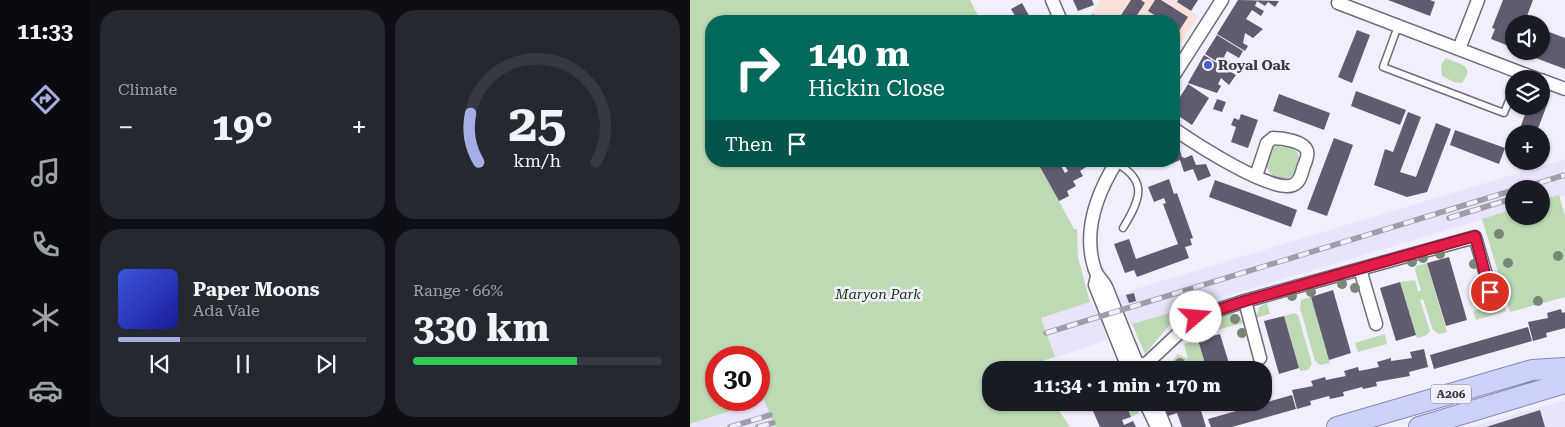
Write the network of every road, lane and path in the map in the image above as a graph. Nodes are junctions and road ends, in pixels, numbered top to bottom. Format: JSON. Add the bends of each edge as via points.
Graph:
{"nodes":[{"id":1,"x":1052,"y":0,"type":"edge"},
{"id":2,"x":1222,"y":0,"type":"edge"},
{"id":3,"x":1478,"y":0,"type":"edge"},
{"id":4,"x":1338,"y":3,"type":"dead end"},
{"id":5,"x":1058,"y":15,"type":"edge"},
{"id":6,"x":1398,"y":26,"type":"junction"},
{"id":7,"x":1459,"y":49,"type":"junction"},
{"id":8,"x":1180,"y":66,"type":"edge"},
{"id":9,"x":1507,"y":70,"type":"edge"},
{"id":10,"x":1550,"y":83,"type":"edge"},
{"id":11,"x":1565,"y":89,"type":"edge"},
{"id":12,"x":1505,"y":110,"type":"edge"},
{"id":13,"x":1180,"y":133,"type":"edge"},
{"id":14,"x":1114,"y":167,"type":"edge"},
{"id":15,"x":1125,"y":167,"type":"edge"},
{"id":16,"x":1256,"y":176,"type":"junction"},
{"id":17,"x":1123,"y":228,"type":"dead end"},
{"id":18,"x":1360,"y":269,"type":"junction"},
{"id":19,"x":1490,"y":292,"type":"dead end"},
{"id":20,"x":1245,"y":301,"type":"junction"},
{"id":21,"x":1376,"y":324,"type":"dead end"},
{"id":22,"x":1260,"y":358,"type":"dead end"},
{"id":23,"x":1131,"y":361,"type":"edge"},
{"id":24,"x":1149,"y":361,"type":"edge"},
{"id":25,"x":1565,"y":368,"type":"edge"},
{"id":26,"x":1565,"y":383,"type":"edge"},
{"id":27,"x":1149,"y":411,"type":"edge"},
{"id":28,"x":1159,"y":411,"type":"edge"},
{"id":29,"x":1426,"y":426,"type":"edge"},
{"id":30,"x":1156,"y":427,"type":"edge"},
{"id":31,"x":1165,"y":427,"type":"edge"},
{"id":32,"x":1337,"y":427,"type":"edge"}],
"edges":[{"from":1,"to":5,"type":"street"},
{"from":2,"to":8,"type":"street"},
{"from":3,"to":7,"type":"street"},
{"from":4,"to":6,"type":"street"},
{"from":6,"to":7,"type":"street"},
{"from":6,"to":12,"type":"lane","via":[[1383,67],[1504,113]]},
{"from":7,"to":9,"type":"street"},
{"from":10,"to":11,"type":"street"},
{"from":13,"to":16,"type":"street","via":[[1236,169]]},
{"from":14,"to":23,"type":"street","via":[[1097,200],[1091,226],[1091,252],[1097,276],[1105,284]]},
{"from":15,"to":17,"type":"lane","via":[[1138,182],[1138,197]]},
{"from":16,"to":16,"type":"street","via":[[1292,186],[1299,180],[1307,150],[1303,145],[1273,138],[1267,143]]},
{"from":18,"to":19,"type":"street","via":[[1475,236]]},
{"from":18,"to":20,"type":"street"},
{"from":18,"to":21,"type":"street"},
{"from":20,"to":22,"type":"street"},
{"from":20,"to":24,"type":"street","via":[[1196,317]]},
{"from":25,"to":32,"type":"main road","number":"A206","via":[[1532,370]]},
{"from":26,"to":29,"type":"main road","number":"A206"},
{"from":27,"to":30,"type":"street"},
{"from":28,"to":31,"type":"street"}]}
